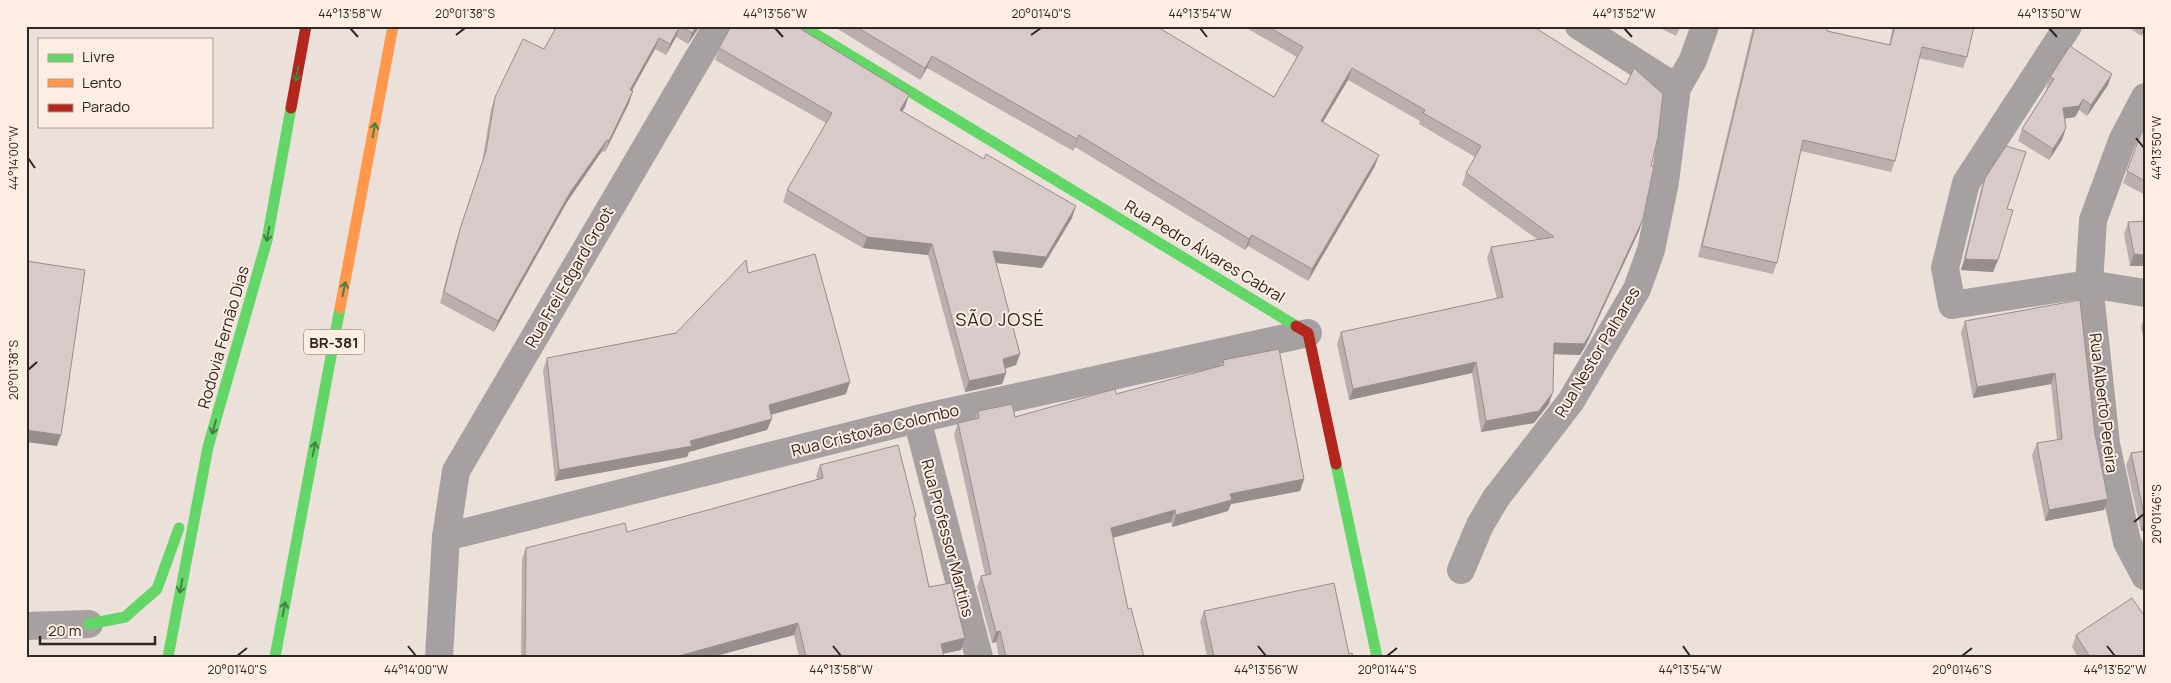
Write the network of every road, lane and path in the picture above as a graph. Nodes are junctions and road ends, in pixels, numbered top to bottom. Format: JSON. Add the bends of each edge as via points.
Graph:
{"nodes":[{"id":1,"x":306,"y":26,"type":"edge"},
{"id":2,"x":393,"y":26,"type":"edge"},
{"id":3,"x":717,"y":26,"type":"edge"},
{"id":4,"x":802,"y":26,"type":"edge"},
{"id":5,"x":1579,"y":26,"type":"edge"},
{"id":6,"x":1705,"y":26,"type":"edge"},
{"id":7,"x":2068,"y":26,"type":"edge"},
{"id":8,"x":1677,"y":88,"type":"junction"},
{"id":9,"x":2145,"y":97,"type":"edge"},
{"id":10,"x":2090,"y":284,"type":"junction"},
{"id":11,"x":2145,"y":293,"type":"edge"},
{"id":12,"x":1308,"y":333,"type":"junction"},
{"id":13,"x":917,"y":419,"type":"junction"},
{"id":14,"x":208,"y":447,"type":"junction"},
{"id":15,"x":446,"y":537,"type":"junction"},
{"id":16,"x":1461,"y":570,"type":"dead end"},
{"id":17,"x":2145,"y":576,"type":"edge"},
{"id":18,"x":88,"y":624,"type":"joint"},
{"id":19,"x":26,"y":626,"type":"edge"},
{"id":20,"x":168,"y":657,"type":"edge"},
{"id":21,"x":275,"y":657,"type":"edge"},
{"id":22,"x":439,"y":657,"type":"edge"},
{"id":23,"x":979,"y":657,"type":"edge"},
{"id":24,"x":1377,"y":657,"type":"edge"}],
"edges":[{"from":1,"to":14,"type":"main road","name":"Rodovia Fernão Dias","one_way":true,"via":[[267,240]]},
{"from":21,"to":2,"type":"main road","number":"BR-381","one_way":true},
{"from":3,"to":15,"type":"street","name":"Rua Frei Edgard Groot","via":[[456,471]]},
{"from":4,"to":12,"type":"main road","name":"Rua Pedro Álvares Cabral"},
{"from":5,"to":8,"type":"street"},
{"from":6,"to":8,"type":"street","name":"Rua Nestor Palhares","via":[[1693,60]]},
{"from":7,"to":10,"type":"street","via":[[1966,182],[1945,268],[1952,305]]},
{"from":8,"to":16,"type":"street","name":"Rua Nestor Palhares","via":[[1665,182],[1651,250],[1637,289],[1571,401],[1496,498],[1480,525]]},
{"from":9,"to":10,"type":"street","name":"Rua Alberto Pereira","via":[[2122,141],[2093,220]]},
{"from":10,"to":11,"type":"street"},
{"from":10,"to":17,"type":"street","name":"Rua Alberto Pereira","via":[[2106,444],[2127,542]]},
{"from":12,"to":13,"type":"street","name":"Rua Cristovão Colombo"},
{"from":12,"to":24,"type":"main road"},
{"from":13,"to":15,"type":"street","name":"Rua Cristovão Colombo"},
{"from":13,"to":23,"type":"street","name":"Rua Professor Martins"},
{"from":14,"to":18,"type":"main road","via":[[157,589],[125,618]]},
{"from":14,"to":20,"type":"main road","name":"Rodovia Fernão Dias","one_way":true},
{"from":15,"to":22,"type":"street","name":"Rua Frei Edgard Groot"},
{"from":18,"to":19,"type":"street"}]}
